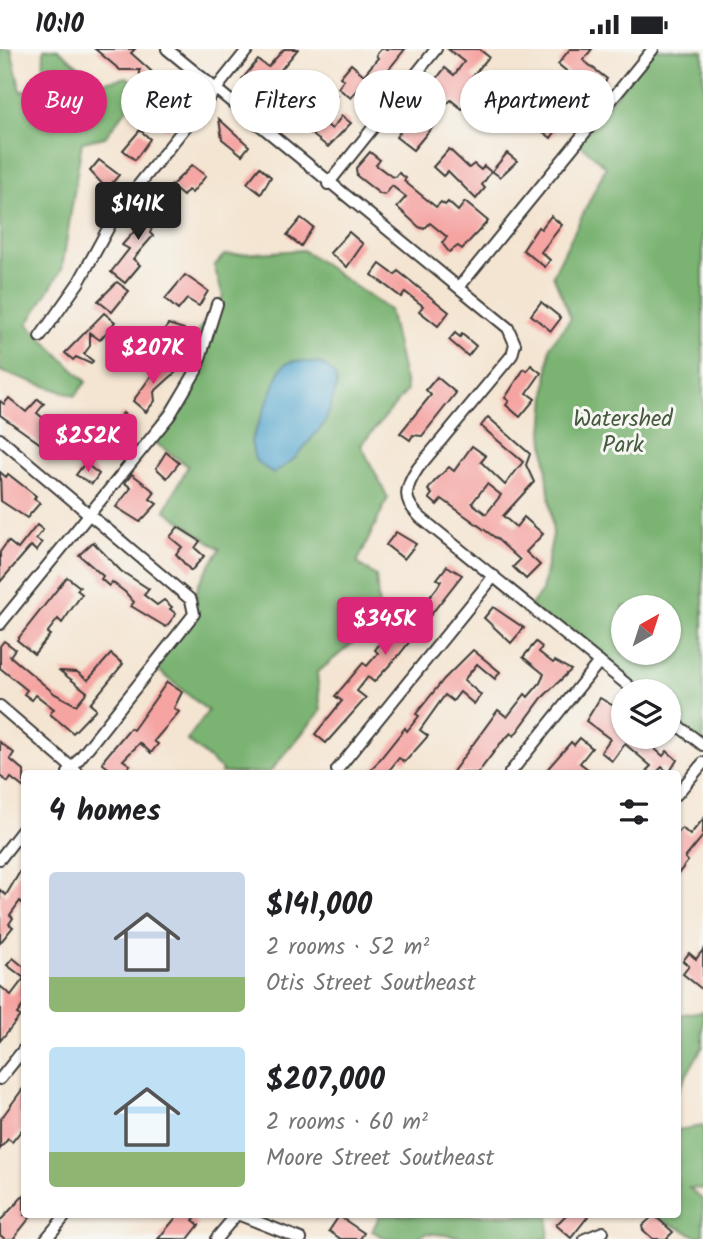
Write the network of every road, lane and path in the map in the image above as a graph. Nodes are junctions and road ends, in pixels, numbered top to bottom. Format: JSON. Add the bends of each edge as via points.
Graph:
{"nodes":[{"id":1,"x":167,"y":49,"type":"edge"},
{"id":2,"x":248,"y":49,"type":"edge"},
{"id":3,"x":436,"y":49,"type":"edge"},
{"id":4,"x":653,"y":49,"type":"edge"},
{"id":5,"x":191,"y":70,"type":"edge"},
{"id":6,"x":216,"y":88,"type":"edge"},
{"id":7,"x":216,"y":92,"type":"edge"},
{"id":8,"x":180,"y":133,"type":"edge"},
{"id":9,"x":328,"y":184,"type":"junction"},
{"id":10,"x":459,"y":287,"type":"junction"},
{"id":11,"x":216,"y":304,"type":"dead end"},
{"id":12,"x":40,"y":337,"type":"dead end"},
{"id":13,"x":0,"y":439,"type":"edge"},
{"id":14,"x":90,"y":514,"type":"junction"},
{"id":15,"x":494,"y":576,"type":"junction"},
{"id":16,"x":0,"y":624,"type":"edge"},
{"id":17,"x":599,"y":662,"type":"junction"},
{"id":18,"x":620,"y":679,"type":"edge"},
{"id":19,"x":0,"y":706,"type":"edge"},
{"id":20,"x":681,"y":728,"type":"edge"},
{"id":21,"x":703,"y":745,"type":"edge"},
{"id":22,"x":703,"y":763,"type":"edge"},
{"id":23,"x":72,"y":770,"type":"edge"},
{"id":24,"x":74,"y":770,"type":"edge"},
{"id":25,"x":337,"y":770,"type":"dead end"},
{"id":26,"x":512,"y":770,"type":"edge"},
{"id":27,"x":681,"y":790,"type":"edge"},
{"id":28,"x":21,"y":832,"type":"edge"},
{"id":29,"x":0,"y":859,"type":"edge"},
{"id":30,"x":21,"y":1053,"type":"edge"},
{"id":31,"x":0,"y":1079,"type":"edge"},
{"id":32,"x":64,"y":1218,"type":"edge"},
{"id":33,"x":235,"y":1218,"type":"edge"},
{"id":34,"x":246,"y":1218,"type":"edge"},
{"id":35,"x":603,"y":1233,"type":"dead end"},
{"id":36,"x":46,"y":1239,"type":"edge"},
{"id":37,"x":216,"y":1239,"type":"edge"},
{"id":38,"x":300,"y":1239,"type":"edge"},
{"id":39,"x":585,"y":1239,"type":"edge"}],
"edges":[{"from":1,"to":5,"type":"street"},
{"from":2,"to":6,"type":"street"},
{"from":3,"to":9,"type":"street"},
{"from":4,"to":10,"type":"street"},
{"from":7,"to":9,"type":"street"},
{"from":8,"to":12,"type":"street","via":[[117,212],[79,282]]},
{"from":9,"to":10,"type":"street"},
{"from":10,"to":15,"type":"street","via":[[508,328],[515,344],[512,355],[418,468],[405,496],[421,518]]},
{"from":11,"to":14,"type":"street","via":[[196,371],[170,415]]},
{"from":13,"to":14,"type":"street"},
{"from":14,"to":16,"type":"street"},
{"from":14,"to":24,"type":"street","via":[[191,600],[194,614]]},
{"from":15,"to":17,"type":"street"},
{"from":15,"to":25,"type":"street"},
{"from":17,"to":18,"type":"street"},
{"from":17,"to":26,"type":"street"},
{"from":19,"to":23,"type":"street"},
{"from":20,"to":21,"type":"street"},
{"from":22,"to":27,"type":"street"},
{"from":28,"to":29,"type":"street"},
{"from":30,"to":31,"type":"street"},
{"from":32,"to":36,"type":"street"},
{"from":33,"to":37,"type":"street"},
{"from":34,"to":38,"type":"street"},
{"from":35,"to":39,"type":"street"}]}
